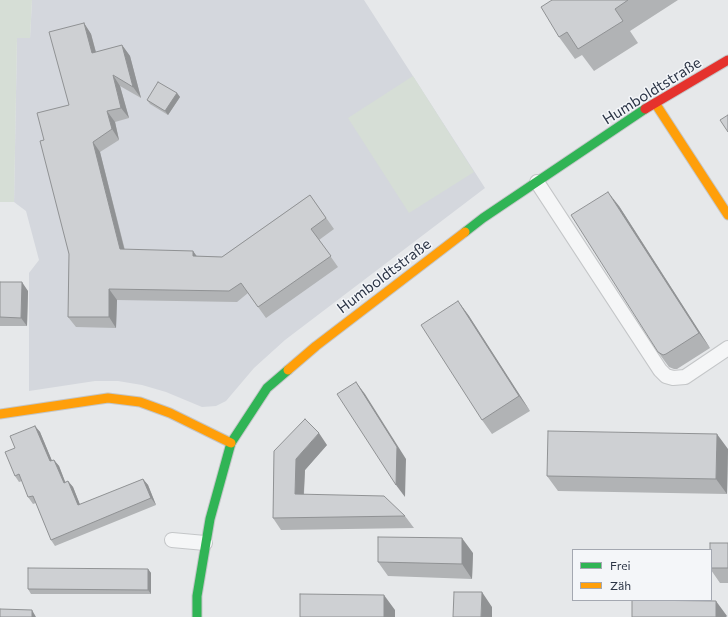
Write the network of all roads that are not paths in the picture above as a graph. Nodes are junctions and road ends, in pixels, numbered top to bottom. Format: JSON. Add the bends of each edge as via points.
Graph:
{"nodes":[{"id":1,"x":728,"y":60,"type":"edge"},
{"id":2,"x":655,"y":103,"type":"junction"},
{"id":3,"x":537,"y":182,"type":"junction"},
{"id":4,"x":728,"y":215,"type":"edge"},
{"id":5,"x":728,"y":348,"type":"edge"},
{"id":6,"x":0,"y":414,"type":"edge"},
{"id":7,"x":231,"y":443,"type":"junction"},
{"id":8,"x":172,"y":540,"type":"dead end"},
{"id":9,"x":205,"y":543,"type":"junction"},
{"id":10,"x":198,"y":617,"type":"edge"}],
"edges":[{"from":1,"to":2,"type":"street","name":"Humboldtstraße"},
{"from":2,"to":3,"type":"street","name":"Humboldtstraße"},
{"from":2,"to":4,"type":"street"},
{"from":3,"to":5,"type":"lane","via":[[666,376],[685,377]]},
{"from":3,"to":7,"type":"street","name":"Humboldtstraße","via":[[483,218],[305,355],[267,388]]},
{"from":6,"to":7,"type":"street","via":[[108,398],[140,402],[170,413]]},
{"from":7,"to":9,"type":"street","name":"Humboldtstraße"},
{"from":8,"to":9,"type":"lane"},
{"from":9,"to":10,"type":"street","name":"Humboldtstraße","via":[[197,596]]}]}
